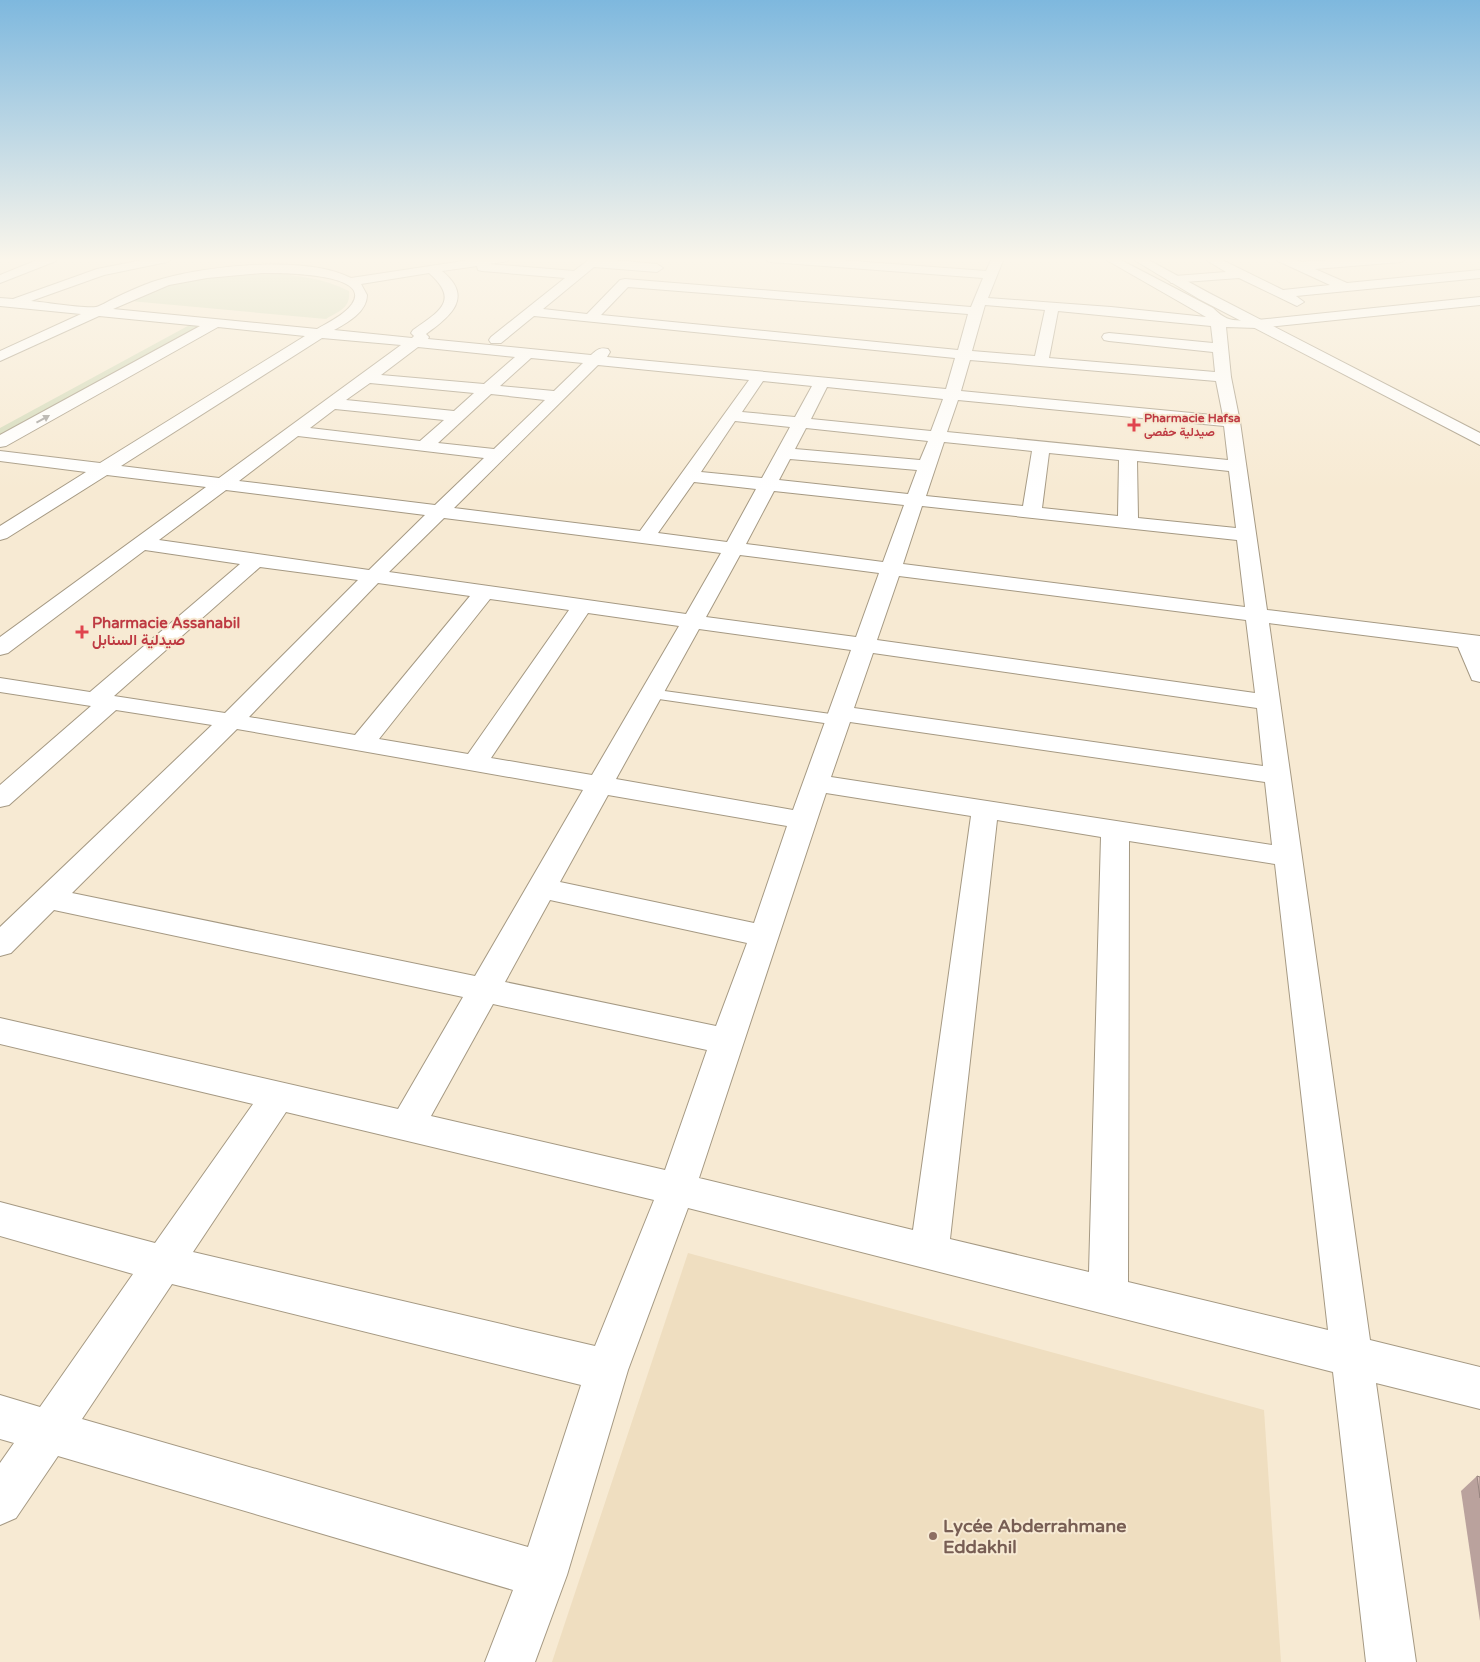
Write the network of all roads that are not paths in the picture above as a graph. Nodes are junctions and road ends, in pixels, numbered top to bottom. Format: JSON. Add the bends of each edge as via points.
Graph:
{"nodes":[{"id":1,"x":45,"y":336,"type":"edge"},
{"id":2,"x":166,"y":336,"type":"edge"},
{"id":3,"x":180,"y":336,"type":"edge"},
{"id":4,"x":317,"y":336,"type":"edge"},
{"id":5,"x":414,"y":336,"type":"edge"},
{"id":6,"x":420,"y":336,"type":"junction"},
{"id":7,"x":501,"y":336,"type":"edge"},
{"id":8,"x":725,"y":336,"type":"edge"},
{"id":9,"x":769,"y":336,"type":"edge"},
{"id":10,"x":866,"y":336,"type":"edge"},
{"id":11,"x":969,"y":336,"type":"edge"},
{"id":12,"x":1046,"y":336,"type":"edge"},
{"id":13,"x":1182,"y":336,"type":"edge"},
{"id":14,"x":1216,"y":336,"type":"edge"},
{"id":15,"x":1227,"y":336,"type":"edge"},
{"id":16,"x":1279,"y":336,"type":"edge"},
{"id":17,"x":1109,"y":337,"type":"joint"},
{"id":18,"x":791,"y":338,"type":"joint"},
{"id":19,"x":496,"y":340,"type":"junction"},
{"id":20,"x":717,"y":346,"type":"dead end"},
{"id":21,"x":862,"y":346,"type":"junction"},
{"id":22,"x":1221,"y":349,"type":"junction"},
{"id":23,"x":528,"y":353,"type":"junction"},
{"id":24,"x":964,"y":354,"type":"junction"},
{"id":25,"x":599,"y":355,"type":"junction"},
{"id":26,"x":0,"y":357,"type":"edge"},
{"id":27,"x":1041,"y":362,"type":"junction"},
{"id":28,"x":702,"y":365,"type":"junction"},
{"id":29,"x":1108,"y":368,"type":"junction"},
{"id":30,"x":759,"y":376,"type":"junction"},
{"id":31,"x":368,"y":378,"type":"junction"},
{"id":32,"x":822,"y":382,"type":"junction"},
{"id":33,"x":879,"y":387,"type":"junction"},
{"id":34,"x":487,"y":389,"type":"junction"},
{"id":35,"x":954,"y":390,"type":"junction"},
{"id":36,"x":52,"y":396,"type":"dead end"},
{"id":37,"x":558,"y":396,"type":"junction"},
{"id":38,"x":1029,"y":402,"type":"junction"},
{"id":39,"x":333,"y":404,"type":"junction"},
{"id":40,"x":1089,"y":408,"type":"junction"},
{"id":41,"x":1155,"y":414,"type":"junction"},
{"id":42,"x":457,"y":416,"type":"junction"},
{"id":43,"x":730,"y":416,"type":"junction"},
{"id":44,"x":1231,"y":416,"type":"junction"},
{"id":45,"x":801,"y":423,"type":"junction"},
{"id":46,"x":863,"y":429,"type":"junction"},
{"id":47,"x":296,"y":431,"type":"junction"},
{"id":48,"x":938,"y":436,"type":"junction"},
{"id":49,"x":1480,"y":440,"type":"edge"},
{"id":50,"x":0,"y":442,"type":"edge"},
{"id":51,"x":424,"y":446,"type":"junction"},
{"id":52,"x":1032,"y":446,"type":"junction"},
{"id":53,"x":1087,"y":451,"type":"junction"},
{"id":54,"x":786,"y":453,"type":"junction"},
{"id":55,"x":498,"y":455,"type":"junction"},
{"id":56,"x":1128,"y":455,"type":"junction"},
{"id":57,"x":0,"y":456,"type":"edge"},
{"id":58,"x":1158,"y":458,"type":"junction"},
{"id":59,"x":928,"y":466,"type":"junction"},
{"id":60,"x":1237,"y":466,"type":"junction"},
{"id":61,"x":103,"y":469,"type":"junction"},
{"id":62,"x":687,"y":476,"type":"junction"},
{"id":63,"x":224,"y":484,"type":"junction"},
{"id":64,"x":769,"y":485,"type":"junction"},
{"id":65,"x":916,"y":499,"type":"junction"},
{"id":66,"x":440,"y":511,"type":"junction"},
{"id":67,"x":1032,"y":512,"type":"junction"},
{"id":68,"x":1128,"y":522,"type":"junction"},
{"id":69,"x":0,"y":534,"type":"edge"},
{"id":70,"x":1246,"y":535,"type":"junction"},
{"id":71,"x":646,"y":537,"type":"junction"},
{"id":72,"x":142,"y":544,"type":"junction"},
{"id":73,"x":734,"y":548,"type":"junction"},
{"id":74,"x":256,"y":560,"type":"junction"},
{"id":75,"x":890,"y":568,"type":"junction"},
{"id":76,"x":374,"y":576,"type":"junction"},
{"id":77,"x":486,"y":591,"type":"junction"},
{"id":78,"x":584,"y":605,"type":"junction"},
{"id":79,"x":1257,"y":615,"type":"junction"},
{"id":80,"x":693,"y":620,"type":"junction"},
{"id":81,"x":1473,"y":642,"type":"edge"},
{"id":82,"x":866,"y":644,"type":"junction"},
{"id":83,"x":0,"y":648,"type":"edge"},
{"id":84,"x":1480,"y":675,"type":"edge"},
{"id":85,"x":0,"y":685,"type":"edge"},
{"id":86,"x":650,"y":694,"type":"junction"},
{"id":87,"x":103,"y":701,"type":"junction"},
{"id":88,"x":1268,"y":702,"type":"junction"},
{"id":89,"x":840,"y":717,"type":"junction"},
{"id":90,"x":231,"y":721,"type":"junction"},
{"id":91,"x":362,"y":744,"type":"junction"},
{"id":92,"x":475,"y":763,"type":"junction"},
{"id":93,"x":1278,"y":776,"type":"junction"},
{"id":94,"x":817,"y":783,"type":"junction"},
{"id":95,"x":599,"y":784,"type":"junction"},
{"id":96,"x":3,"y":793,"type":"edge"},
{"id":97,"x":985,"y":809,"type":"junction"},
{"id":98,"x":803,"y":820,"type":"junction"},
{"id":99,"x":1115,"y":830,"type":"junction"},
{"id":100,"x":1288,"y":857,"type":"junction"},
{"id":101,"x":540,"y":888,"type":"junction"},
{"id":102,"x":48,"y":898,"type":"junction"},
{"id":103,"x":765,"y":936,"type":"junction"},
{"id":104,"x":0,"y":945,"type":"edge"},
{"id":105,"x":482,"y":989,"type":"junction"},
{"id":106,"x":0,"y":1031,"type":"edge"},
{"id":107,"x":727,"y":1041,"type":"junction"},
{"id":108,"x":278,"y":1096,"type":"junction"},
{"id":109,"x":407,"y":1126,"type":"junction"},
{"id":110,"x":677,"y":1189,"type":"junction"},
{"id":111,"x":0,"y":1219,"type":"edge"},
{"id":112,"x":930,"y":1252,"type":"junction"},
{"id":113,"x":164,"y":1264,"type":"junction"},
{"id":114,"x":1108,"y":1297,"type":"junction"},
{"id":115,"x":1353,"y":1358,"type":"junction"},
{"id":116,"x":607,"y":1370,"type":"junction"},
{"id":117,"x":1480,"y":1388,"type":"edge"},
{"id":118,"x":0,"y":1417,"type":"edge"},
{"id":119,"x":49,"y":1432,"type":"junction"},
{"id":120,"x":0,"y":1502,"type":"edge"},
{"id":121,"x":543,"y":1575,"type":"junction"},
{"id":122,"x":510,"y":1662,"type":"edge"},
{"id":123,"x":1391,"y":1662,"type":"edge"}],
"edges":[{"from":1,"to":26,"type":"street"},
{"from":2,"to":36,"type":"street"},
{"from":50,"to":3,"type":"street","one_way":true},
{"from":4,"to":61,"type":"street"},
{"from":5,"to":6,"type":"street"},
{"from":6,"to":19,"type":"street"},
{"from":6,"to":23,"type":"street"},
{"from":6,"to":31,"type":"street"},
{"from":7,"to":19,"type":"street"},
{"from":8,"to":20,"type":"street"},
{"from":9,"to":18,"type":"street"},
{"from":10,"to":21,"type":"street"},
{"from":11,"to":24,"type":"street"},
{"from":12,"to":27,"type":"street"},
{"from":13,"to":22,"type":"street"},
{"from":14,"to":22,"type":"street"},
{"from":15,"to":22,"type":"street"},
{"from":16,"to":49,"type":"street"},
{"from":17,"to":22,"type":"street"},
{"from":17,"to":29,"type":"street"},
{"from":18,"to":21,"type":"street"},
{"from":19,"to":25,"type":"street"},
{"from":21,"to":24,"type":"street"},
{"from":22,"to":29,"type":"street"},
{"from":22,"to":44,"type":"street"},
{"from":23,"to":25,"type":"street"},
{"from":23,"to":34,"type":"street"},
{"from":24,"to":27,"type":"street"},
{"from":24,"to":35,"type":"street"},
{"from":25,"to":28,"type":"street"},
{"from":25,"to":37,"type":"street"},
{"from":27,"to":29,"type":"street"},
{"from":28,"to":30,"type":"street"},
{"from":28,"to":35,"type":"street"},
{"from":30,"to":32,"type":"street"},
{"from":30,"to":43,"type":"street"},
{"from":31,"to":34,"type":"street"},
{"from":31,"to":39,"type":"street"},
{"from":32,"to":33,"type":"street"},
{"from":32,"to":45,"type":"street"},
{"from":33,"to":35,"type":"street"},
{"from":33,"to":46,"type":"street"},
{"from":34,"to":37,"type":"street"},
{"from":34,"to":42,"type":"street"},
{"from":35,"to":38,"type":"street"},
{"from":35,"to":44,"type":"street"},
{"from":35,"to":48,"type":"street"},
{"from":37,"to":55,"type":"street"},
{"from":38,"to":40,"type":"street"},
{"from":38,"to":52,"type":"street","via":[[1026,423]]},
{"from":39,"to":42,"type":"street"},
{"from":39,"to":47,"type":"street"},
{"from":40,"to":41,"type":"street"},
{"from":40,"to":53,"type":"street"},
{"from":41,"to":44,"type":"street"},
{"from":41,"to":58,"type":"street"},
{"from":42,"to":51,"type":"street"},
{"from":43,"to":45,"type":"street"},
{"from":43,"to":62,"type":"street"},
{"from":44,"to":60,"type":"street"},
{"from":45,"to":46,"type":"street"},
{"from":45,"to":54,"type":"street"},
{"from":46,"to":48,"type":"street"},
{"from":47,"to":51,"type":"street"},
{"from":47,"to":63,"type":"street"},
{"from":48,"to":52,"type":"street"},
{"from":48,"to":59,"type":"street"},
{"from":51,"to":55,"type":"street"},
{"from":52,"to":53,"type":"street"},
{"from":52,"to":67,"type":"street"},
{"from":53,"to":56,"type":"street"},
{"from":54,"to":59,"type":"street"},
{"from":54,"to":64,"type":"street"},
{"from":55,"to":66,"type":"street"},
{"from":56,"to":58,"type":"street"},
{"from":56,"to":68,"type":"street"},
{"from":57,"to":61,"type":"street"},
{"from":58,"to":60,"type":"street"},
{"from":59,"to":65,"type":"street"},
{"from":60,"to":70,"type":"street"},
{"from":61,"to":63,"type":"street"},
{"from":61,"to":69,"type":"street"},
{"from":62,"to":64,"type":"street"},
{"from":62,"to":71,"type":"street"},
{"from":63,"to":66,"type":"street"},
{"from":63,"to":72,"type":"street"},
{"from":64,"to":65,"type":"street"},
{"from":64,"to":73,"type":"street"},
{"from":65,"to":67,"type":"street"},
{"from":65,"to":75,"type":"street"},
{"from":66,"to":71,"type":"street"},
{"from":66,"to":76,"type":"street"},
{"from":67,"to":68,"type":"street"},
{"from":68,"to":70,"type":"street"},
{"from":70,"to":79,"type":"street"},
{"from":71,"to":73,"type":"street"},
{"from":72,"to":74,"type":"street"},
{"from":72,"to":83,"type":"street"},
{"from":73,"to":75,"type":"street"},
{"from":73,"to":80,"type":"street"},
{"from":74,"to":76,"type":"street"},
{"from":74,"to":87,"type":"street"},
{"from":75,"to":79,"type":"street"},
{"from":75,"to":82,"type":"street"},
{"from":76,"to":77,"type":"street"},
{"from":76,"to":90,"type":"street"},
{"from":77,"to":78,"type":"street"},
{"from":77,"to":91,"type":"street"},
{"from":78,"to":80,"type":"street"},
{"from":78,"to":92,"type":"street"},
{"from":79,"to":81,"type":"street"},
{"from":79,"to":88,"type":"street"},
{"from":80,"to":82,"type":"street"},
{"from":80,"to":86,"type":"street"},
{"from":81,"to":84,"type":"street"},
{"from":82,"to":88,"type":"street"},
{"from":82,"to":89,"type":"street"},
{"from":85,"to":87,"type":"street"},
{"from":86,"to":89,"type":"lane"},
{"from":86,"to":95,"type":"street"},
{"from":87,"to":90,"type":"street"},
{"from":87,"to":96,"type":"street"},
{"from":88,"to":93,"type":"street"},
{"from":89,"to":93,"type":"street"},
{"from":89,"to":94,"type":"street"},
{"from":90,"to":91,"type":"street"},
{"from":90,"to":102,"type":"street"},
{"from":91,"to":92,"type":"street"},
{"from":92,"to":95,"type":"street"},
{"from":93,"to":100,"type":"street"},
{"from":94,"to":97,"type":"street"},
{"from":94,"to":98,"type":"street"},
{"from":95,"to":98,"type":"street"},
{"from":95,"to":101,"type":"street"},
{"from":97,"to":99,"type":"street"},
{"from":97,"to":112,"type":"street"},
{"from":98,"to":103,"type":"street"},
{"from":99,"to":100,"type":"street"},
{"from":99,"to":114,"type":"street"},
{"from":100,"to":115,"type":"street"},
{"from":101,"to":103,"type":"street"},
{"from":101,"to":105,"type":"street"},
{"from":102,"to":104,"type":"street"},
{"from":102,"to":105,"type":"street"},
{"from":103,"to":107,"type":"street"},
{"from":105,"to":107,"type":"street"},
{"from":105,"to":109,"type":"street"},
{"from":106,"to":108,"type":"street"},
{"from":107,"to":110,"type":"street"},
{"from":108,"to":109,"type":"street"},
{"from":108,"to":113,"type":"street"},
{"from":109,"to":110,"type":"street"},
{"from":110,"to":112,"type":"street"},
{"from":110,"to":116,"type":"street"},
{"from":111,"to":113,"type":"street"},
{"from":112,"to":114,"type":"street"},
{"from":113,"to":116,"type":"street"},
{"from":113,"to":119,"type":"street"},
{"from":114,"to":115,"type":"street"},
{"from":115,"to":117,"type":"street"},
{"from":115,"to":123,"type":"street"},
{"from":116,"to":121,"type":"street"},
{"from":118,"to":119,"type":"street"},
{"from":119,"to":120,"type":"street"},
{"from":119,"to":121,"type":"street"},
{"from":121,"to":122,"type":"street"}]}
